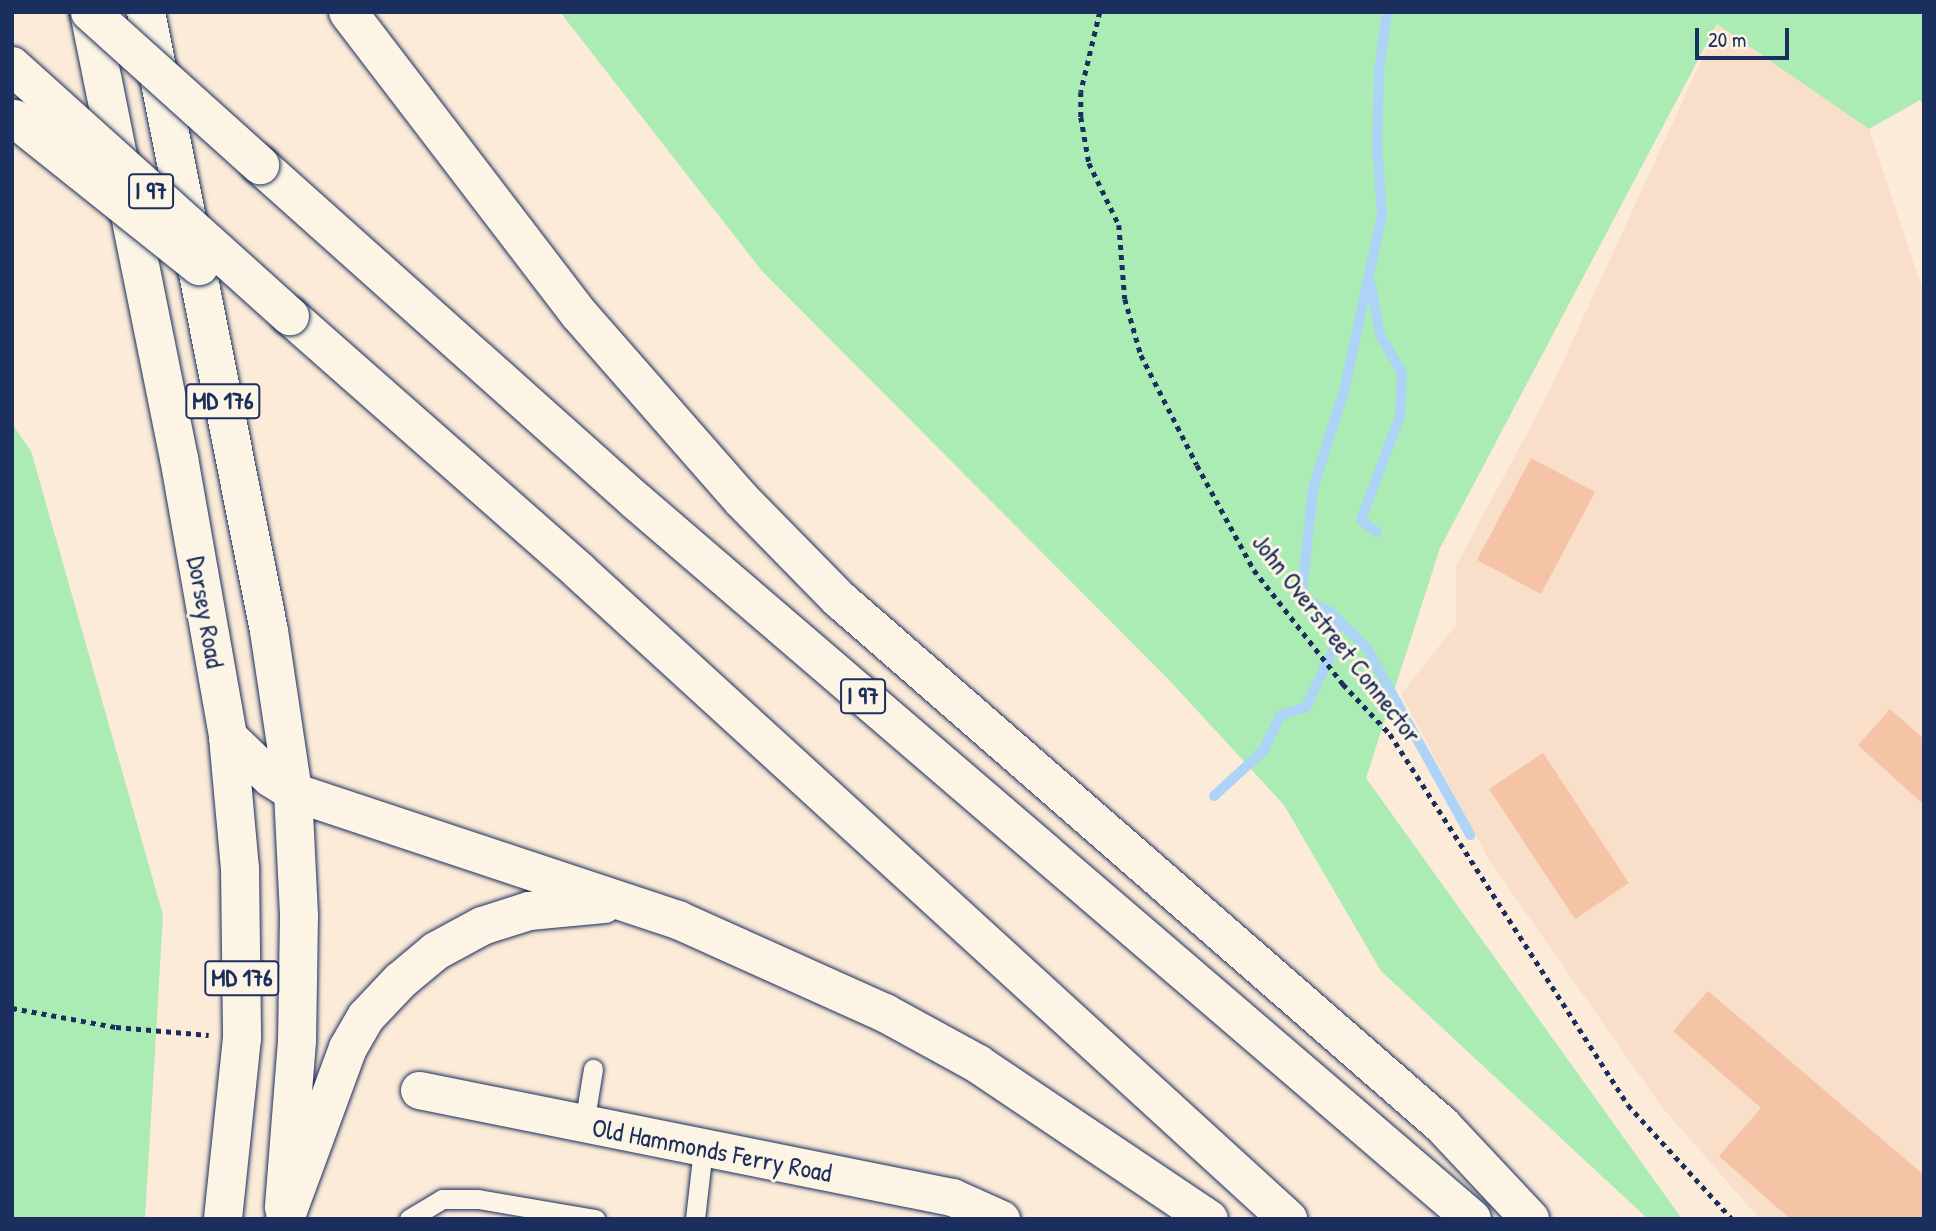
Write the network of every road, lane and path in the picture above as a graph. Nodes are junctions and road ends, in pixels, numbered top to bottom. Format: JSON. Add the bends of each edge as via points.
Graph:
{"nodes":[{"id":1,"x":90,"y":12,"type":"edge"},
{"id":2,"x":146,"y":12,"type":"edge"},
{"id":3,"x":348,"y":12,"type":"edge"},
{"id":4,"x":1100,"y":12,"type":"edge"},
{"id":5,"x":12,"y":66,"type":"edge"},
{"id":6,"x":14,"y":117,"type":"edge"},
{"id":7,"x":293,"y":330,"type":"junction"},
{"id":8,"x":228,"y":737,"type":"junction"},
{"id":9,"x":293,"y":792,"type":"junction"},
{"id":10,"x":615,"y":902,"type":"junction"},
{"id":11,"x":12,"y":1008,"type":"edge"},
{"id":12,"x":242,"y":1038,"type":"junction"},
{"id":13,"x":593,"y":1069,"type":"dead end"},
{"id":14,"x":419,"y":1090,"type":"dead end"},
{"id":15,"x":584,"y":1124,"type":"junction"},
{"id":16,"x":703,"y":1149,"type":"junction"},
{"id":17,"x":223,"y":1219,"type":"edge"},
{"id":18,"x":284,"y":1219,"type":"edge"},
{"id":19,"x":410,"y":1219,"type":"edge"},
{"id":20,"x":595,"y":1219,"type":"edge"},
{"id":21,"x":695,"y":1219,"type":"edge"},
{"id":22,"x":1001,"y":1219,"type":"edge"},
{"id":23,"x":1209,"y":1219,"type":"edge"},
{"id":24,"x":1288,"y":1219,"type":"edge"},
{"id":25,"x":1472,"y":1219,"type":"edge"},
{"id":26,"x":1530,"y":1219,"type":"edge"},
{"id":27,"x":1732,"y":1219,"type":"edge"}],
"edges":[{"from":1,"to":8,"type":"main road","name":"Dorsey Road","number":"MD 176"},
{"from":1,"to":25,"type":"main road","number":"I 97","bridge":true,"via":[[636,501]]},
{"from":2,"to":9,"type":"main road","number":"MD 176","via":[[269,631]]},
{"from":3,"to":26,"type":"main road","via":[[579,314],[678,429],[829,589],[1442,1125]]},
{"from":4,"to":27,"type":"path","name":"John Overstreet Connector","via":[[1084,69],[1080,117],[1089,163],[1119,225],[1132,329],[1146,366],[1254,570],[1343,684],[1390,734],[1629,1105]]},
{"from":5,"to":7,"type":"main road","number":"I 97","bridge":true},
{"from":6,"to":7,"type":"main road","bridge":true},
{"from":7,"to":24,"type":"main road","number":"I 97","via":[[579,571]]},
{"from":8,"to":9,"type":"main road","via":[[271,778]]},
{"from":8,"to":12,"type":"main road","name":"Dorsey Road","number":"MD 176","via":[[240,868]]},
{"from":9,"to":10,"type":"main road"},
{"from":9,"to":18,"type":"main road","number":"MD 176","via":[[299,916],[297,1041]]},
{"from":10,"to":18,"type":"main road","via":[[529,911],[482,926],[436,951],[400,981],[366,1017],[348,1048]]},
{"from":10,"to":23,"type":"main road","via":[[678,920],[885,1013],[978,1063]]},
{"from":11,"to":12,"type":"path","via":[[116,1027]]},
{"from":12,"to":17,"type":"main road","name":"Dorsey Road","number":"MD 176"},
{"from":13,"to":15,"type":"lane"},
{"from":14,"to":15,"type":"street","name":"Old Hammonds Ferry Road"},
{"from":15,"to":16,"type":"street","name":"Old Hammonds Ferry Road"},
{"from":16,"to":21,"type":"lane"},
{"from":16,"to":22,"type":"street","name":"Old Hammonds Ferry Road","via":[[952,1197]]},
{"from":19,"to":20,"type":"lane","via":[[442,1199],[478,1199]]}]}
